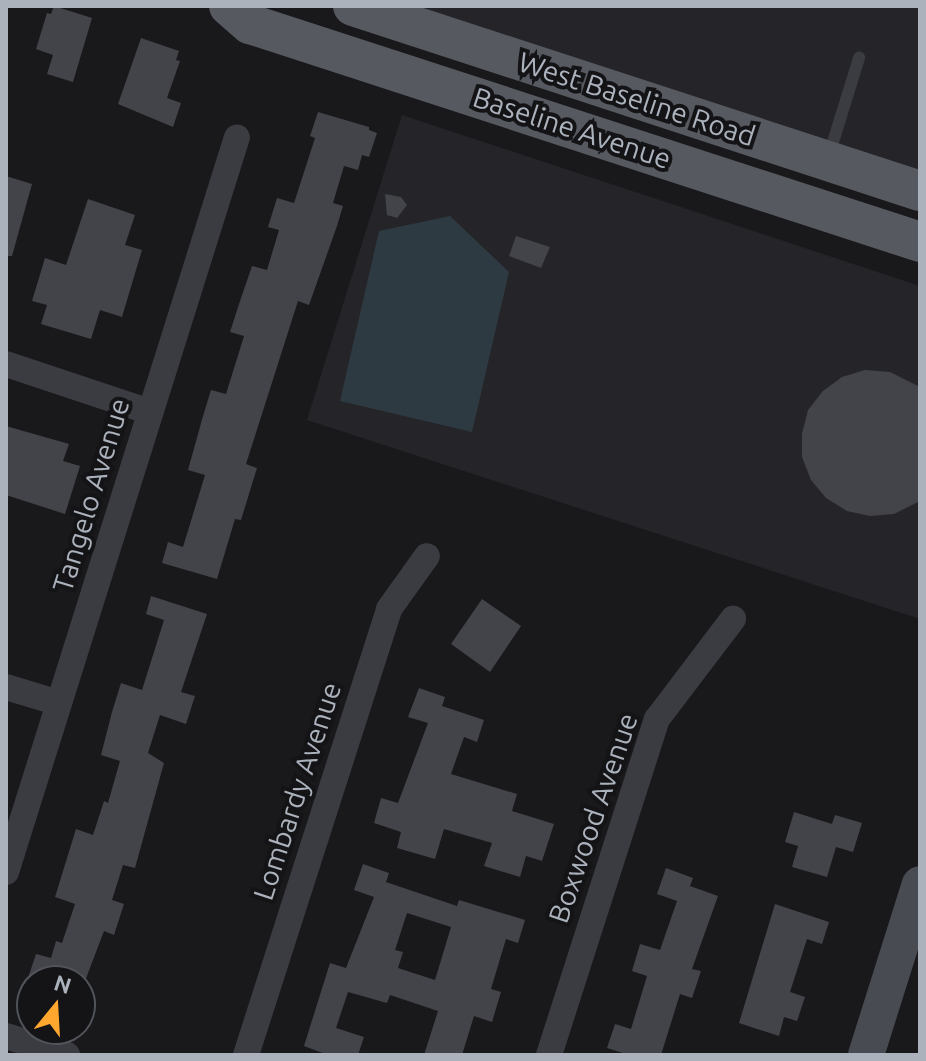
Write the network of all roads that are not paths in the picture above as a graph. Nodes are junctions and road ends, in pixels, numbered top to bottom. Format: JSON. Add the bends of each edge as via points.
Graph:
{"nodes":[{"id":1,"x":229,"y":6,"type":"edge"},
{"id":2,"x":353,"y":6,"type":"edge"},
{"id":3,"x":859,"y":58,"type":"dead end"},
{"id":4,"x":237,"y":137,"type":"dead end"},
{"id":5,"x":827,"y":161,"type":"junction"},
{"id":6,"x":920,"y":191,"type":"edge"},
{"id":7,"x":920,"y":242,"type":"edge"},
{"id":8,"x":6,"y":364,"type":"edge"},
{"id":9,"x":150,"y":412,"type":"junction"},
{"id":10,"x":427,"y":556,"type":"dead end"},
{"id":11,"x":733,"y":619,"type":"dead end"},
{"id":12,"x":6,"y":687,"type":"edge"},
{"id":13,"x":59,"y":703,"type":"junction"},
{"id":14,"x":6,"y":872,"type":"edge"},
{"id":15,"x":920,"y":884,"type":"edge"},
{"id":16,"x":6,"y":1036,"type":"edge"},
{"id":17,"x":67,"y":1055,"type":"edge"},
{"id":18,"x":246,"y":1055,"type":"edge"},
{"id":19,"x":549,"y":1055,"type":"edge"},
{"id":20,"x":866,"y":1055,"type":"edge"}],
"edges":[{"from":1,"to":7,"type":"main road","name":"Baseline Avenue","via":[[250,24]]},
{"from":2,"to":5,"type":"main road","name":"West Baseline Road"},
{"from":3,"to":5,"type":"lane"},
{"from":4,"to":9,"type":"street","name":"Tangelo Avenue"},
{"from":5,"to":6,"type":"main road","name":"West Baseline Road"},
{"from":8,"to":9,"type":"street"},
{"from":9,"to":13,"type":"street","name":"Tangelo Avenue"},
{"from":10,"to":18,"type":"street","name":"Lombardy Avenue","via":[[389,609]]},
{"from":11,"to":19,"type":"street","name":"Boxwood Avenue","via":[[657,719]]},
{"from":12,"to":13,"type":"street"},
{"from":13,"to":14,"type":"street","name":"Tangelo Avenue"},
{"from":15,"to":20,"type":"main road"},
{"from":16,"to":17,"type":"street"}]}
